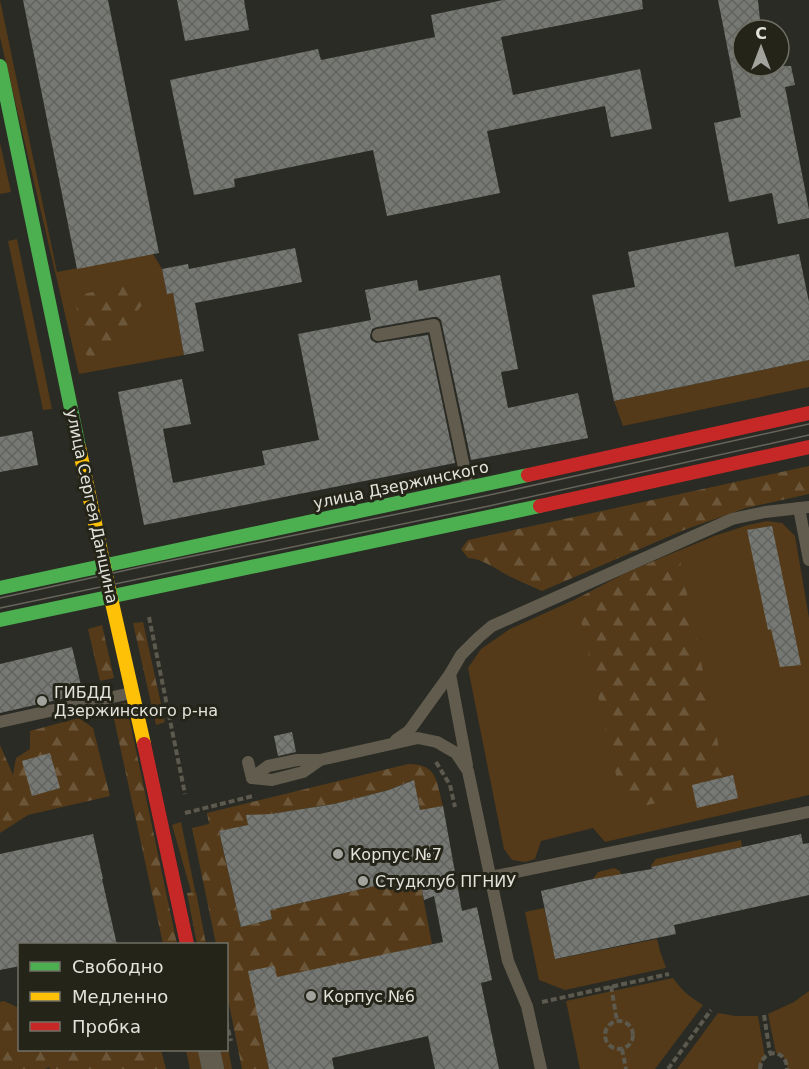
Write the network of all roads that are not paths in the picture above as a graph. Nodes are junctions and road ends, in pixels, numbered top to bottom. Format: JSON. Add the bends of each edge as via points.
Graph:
{"nodes":[{"id":1,"x":0,"y":66,"type":"edge"},
{"id":2,"x":378,"y":335,"type":"dead end"},
{"id":3,"x":809,"y":413,"type":"edge"},
{"id":4,"x":809,"y":447,"type":"edge"},
{"id":5,"x":473,"y":504,"type":"junction"},
{"id":6,"x":804,"y":508,"type":"edge"},
{"id":7,"x":809,"y":560,"type":"edge"},
{"id":8,"x":104,"y":565,"type":"junction"},
{"id":9,"x":0,"y":588,"type":"edge"},
{"id":10,"x":111,"y":597,"type":"junction"},
{"id":11,"x":0,"y":620,"type":"edge"},
{"id":12,"x":450,"y":674,"type":"junction"},
{"id":13,"x":132,"y":693,"type":"junction"},
{"id":14,"x":0,"y":722,"type":"edge"},
{"id":15,"x":387,"y":745,"type":"junction"},
{"id":16,"x":248,"y":762,"type":"dead end"},
{"id":17,"x":468,"y":771,"type":"junction"},
{"id":18,"x":809,"y":812,"type":"edge"},
{"id":19,"x":491,"y":877,"type":"junction"},
{"id":20,"x":186,"y":943,"type":"edge"},
{"id":21,"x":208,"y":1051,"type":"edge"},
{"id":22,"x":213,"y":1069,"type":"edge"},
{"id":23,"x":541,"y":1069,"type":"edge"}],
"edges":[{"from":1,"to":8,"type":"main road","name":"улица Сергея Данщина"},
{"from":2,"to":5,"type":"lane","via":[[434,325]]},
{"from":3,"to":5,"type":"main road","name":"улица Дзержинского"},
{"from":4,"to":5,"type":"main road","name":"улица Дзержинского"},
{"from":5,"to":8,"type":"main road","name":"улица Дзержинского"},
{"from":5,"to":10,"type":"main road","name":"улица Дзержинского"},
{"from":6,"to":7,"type":"lane"},
{"from":6,"to":12,"type":"lane","via":[[732,519],[492,626],[461,655]]},
{"from":8,"to":9,"type":"main road","name":"улица Дзержинского"},
{"from":8,"to":10,"type":"main road","name":"улица Сергея Данщина"},
{"from":10,"to":11,"type":"main road","name":"улица Дзержинского"},
{"from":10,"to":13,"type":"main road","name":"улица Сергея Данщина"},
{"from":12,"to":15,"type":"lane","via":[[410,731]]},
{"from":12,"to":17,"type":"lane"},
{"from":13,"to":14,"type":"lane"},
{"from":13,"to":20,"type":"main road","name":"улица Сергея Данщина"},
{"from":15,"to":16,"type":"lane","via":[[320,760],[268,766],[252,778]]},
{"from":15,"to":17,"type":"lane","via":[[418,738],[437,742],[456,753]]},
{"from":17,"to":19,"type":"lane"},
{"from":18,"to":19,"type":"lane"},
{"from":19,"to":23,"type":"lane","via":[[508,961],[527,1006]]},
{"from":21,"to":22,"type":"street"}]}
